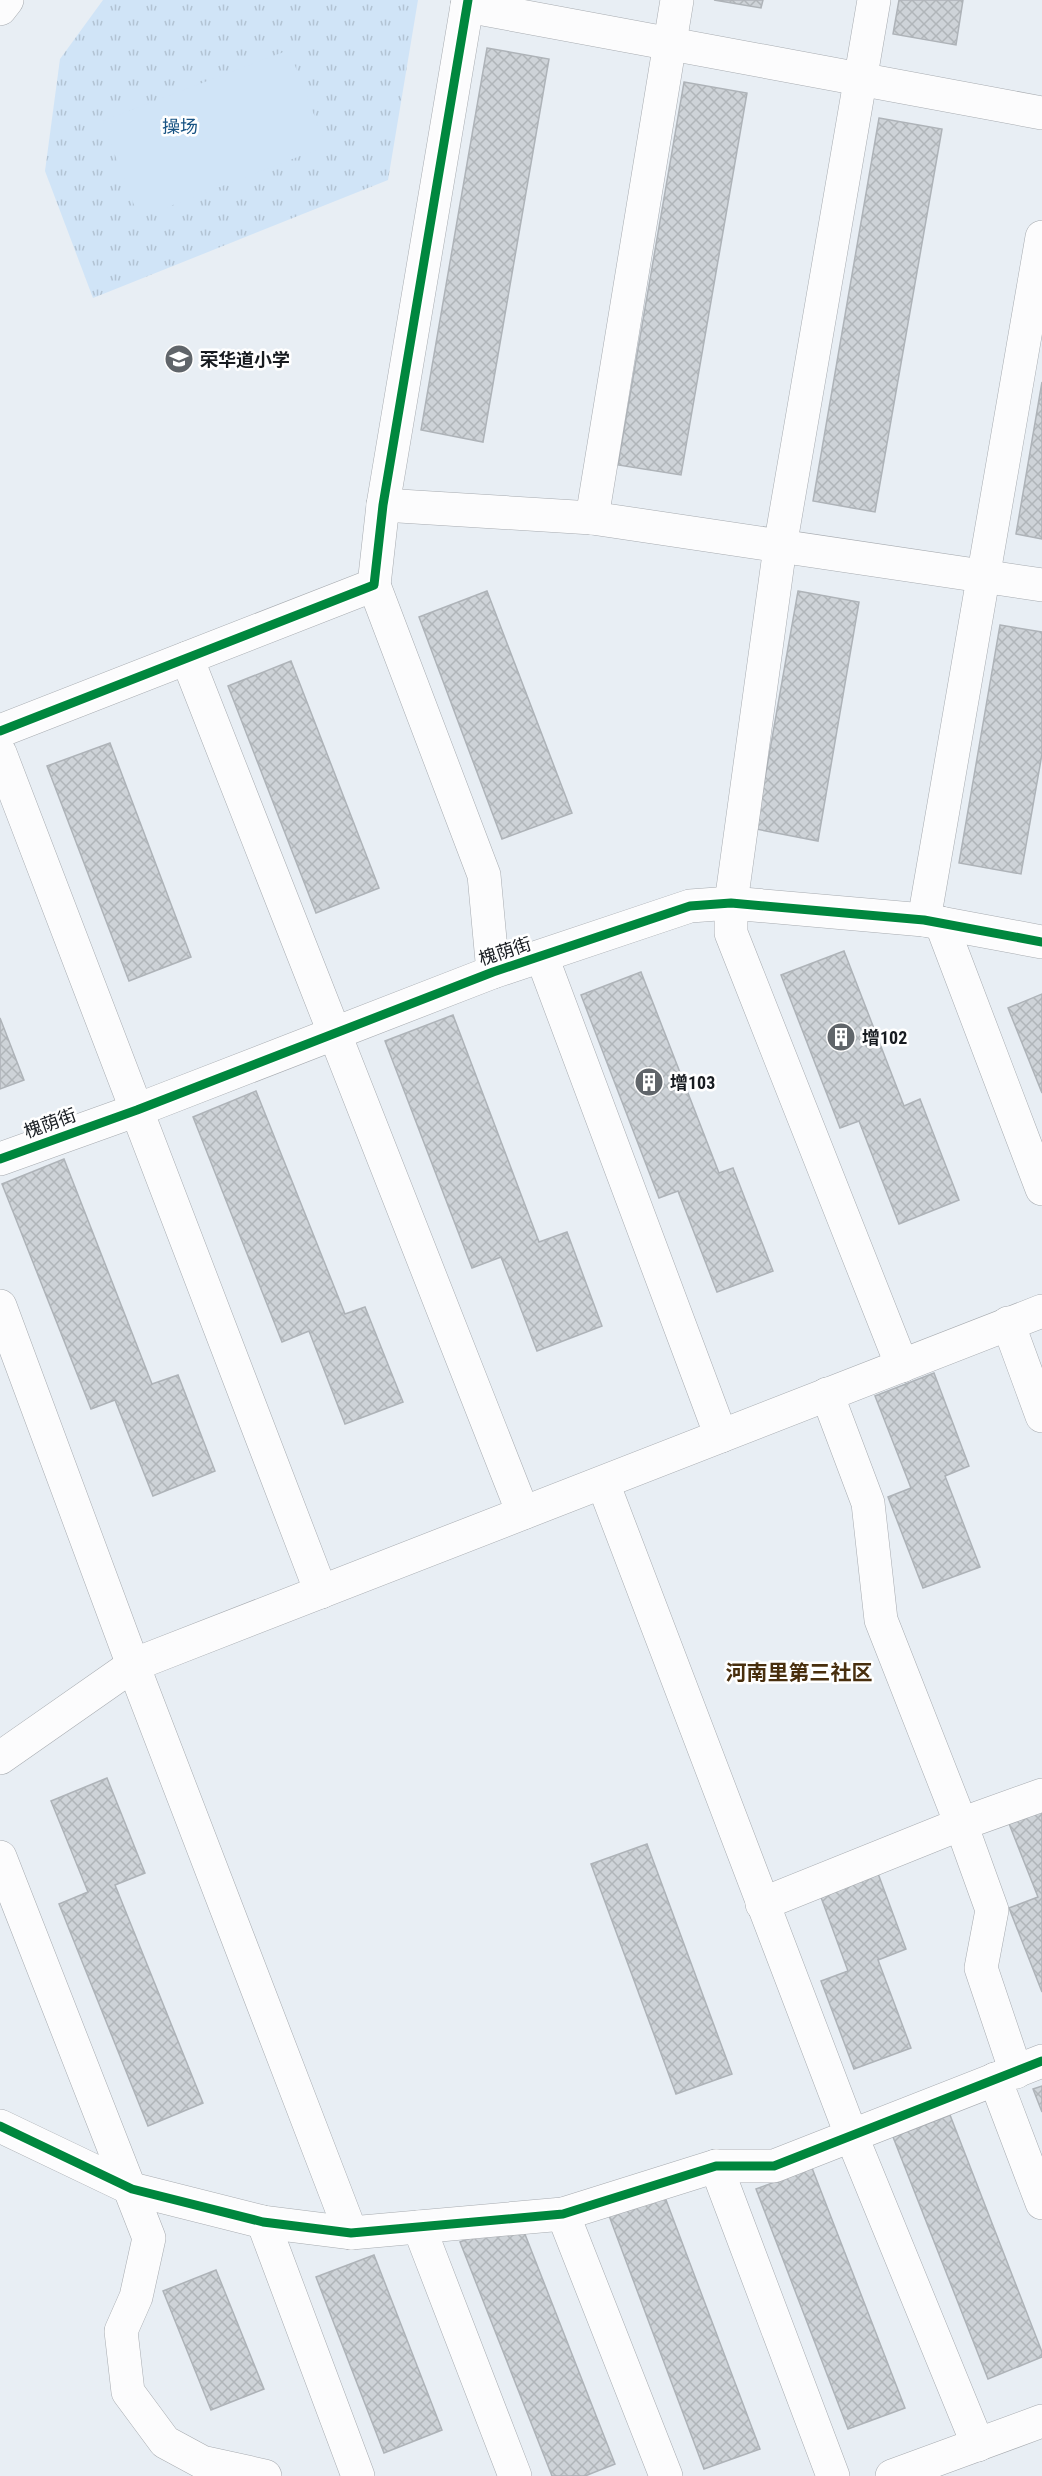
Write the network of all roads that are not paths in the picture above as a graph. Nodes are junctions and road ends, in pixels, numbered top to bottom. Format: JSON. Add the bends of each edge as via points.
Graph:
{"nodes":[{"id":1,"x":7,"y":0,"type":"edge"},
{"id":2,"x":677,"y":0,"type":"edge"},
{"id":3,"x":874,"y":0,"type":"edge"},
{"id":4,"x":467,"y":3,"type":"edge"},
{"id":5,"x":0,"y":9,"type":"edge"},
{"id":6,"x":670,"y":44,"type":"junction"},
{"id":7,"x":860,"y":80,"type":"junction"},
{"id":8,"x":1042,"y":114,"type":"edge"},
{"id":9,"x":1042,"y":237,"type":"edge"},
{"id":10,"x":383,"y":505,"type":"junction"},
{"id":11,"x":592,"y":518,"type":"junction"},
{"id":12,"x":780,"y":547,"type":"junction"},
{"id":13,"x":983,"y":576,"type":"junction"},
{"id":14,"x":374,"y":585,"type":"junction"},
{"id":15,"x":1042,"y":585,"type":"edge"},
{"id":16,"x":187,"y":658,"type":"junction"},
{"id":17,"x":0,"y":731,"type":"edge"},
{"id":18,"x":0,"y":753,"type":"edge"},
{"id":19,"x":731,"y":903,"type":"junction"},
{"id":20,"x":932,"y":921,"type":"junction"},
{"id":21,"x":1042,"y":942,"type":"edge"},
{"id":22,"x":542,"y":957,"type":"junction"},
{"id":23,"x":493,"y":972,"type":"junction"},
{"id":24,"x":335,"y":1032,"type":"junction"},
{"id":25,"x":137,"y":1110,"type":"junction"},
{"id":26,"x":0,"y":1159,"type":"edge"},
{"id":27,"x":1042,"y":1188,"type":"edge"},
{"id":28,"x":0,"y":1306,"type":"edge"},
{"id":29,"x":1042,"y":1311,"type":"edge"},
{"id":30,"x":1008,"y":1323,"type":"junction"},
{"id":31,"x":902,"y":1366,"type":"junction"},
{"id":32,"x":826,"y":1394,"type":"junction"},
{"id":33,"x":1042,"y":1416,"type":"edge"},
{"id":34,"x":720,"y":1436,"type":"junction"},
{"id":35,"x":603,"y":1483,"type":"junction"},
{"id":36,"x":523,"y":1513,"type":"junction"},
{"id":37,"x":321,"y":1592,"type":"junction"},
{"id":38,"x":133,"y":1665,"type":"junction"},
{"id":39,"x":0,"y":1758,"type":"edge"},
{"id":40,"x":1042,"y":1795,"type":"edge"},
{"id":41,"x":961,"y":1824,"type":"junction"},
{"id":42,"x":0,"y":1857,"type":"edge"},
{"id":43,"x":762,"y":1904,"type":"junction"},
{"id":44,"x":1017,"y":2071,"type":"edge"},
{"id":45,"x":0,"y":2126,"type":"edge"},
{"id":46,"x":852,"y":2137,"type":"junction"},
{"id":47,"x":716,"y":2166,"type":"junction"},
{"id":48,"x":132,"y":2189,"type":"junction"},
{"id":49,"x":1042,"y":2203,"type":"edge"},
{"id":50,"x":563,"y":2214,"type":"junction"},
{"id":51,"x":263,"y":2222,"type":"junction"},
{"id":52,"x":419,"y":2227,"type":"junction"},
{"id":53,"x":351,"y":2233,"type":"junction"},
{"id":54,"x":1042,"y":2421,"type":"edge"},
{"id":55,"x":978,"y":2445,"type":"junction"},
{"id":56,"x":265,"y":2476,"type":"edge"},
{"id":57,"x":358,"y":2476,"type":"edge"},
{"id":58,"x":515,"y":2476,"type":"edge"},
{"id":59,"x":666,"y":2476,"type":"edge"},
{"id":60,"x":833,"y":2476,"type":"edge"},
{"id":61,"x":892,"y":2476,"type":"edge"}],
"edges":[{"from":1,"to":5,"type":"street"},
{"from":2,"to":6,"type":"street"},
{"from":3,"to":7,"type":"street"},
{"from":4,"to":6,"type":"street"},
{"from":4,"to":10,"type":"street"},
{"from":6,"to":7,"type":"street"},
{"from":6,"to":11,"type":"street"},
{"from":7,"to":8,"type":"street"},
{"from":7,"to":12,"type":"street"},
{"from":9,"to":13,"type":"street"},
{"from":10,"to":11,"type":"street"},
{"from":10,"to":14,"type":"street"},
{"from":11,"to":12,"type":"street"},
{"from":12,"to":13,"type":"street"},
{"from":12,"to":19,"type":"street"},
{"from":13,"to":15,"type":"street"},
{"from":13,"to":20,"type":"street"},
{"from":14,"to":16,"type":"street"},
{"from":14,"to":23,"type":"street","via":[[484,875]]},
{"from":16,"to":17,"type":"street"},
{"from":16,"to":24,"type":"street"},
{"from":18,"to":25,"type":"street"},
{"from":19,"to":20,"type":"street","name":"槐荫街"},
{"from":19,"to":22,"type":"street","name":"槐荫街","via":[[690,906]]},
{"from":19,"to":31,"type":"street","via":[[731,933]]},
{"from":20,"to":21,"type":"street","name":"槐荫街"},
{"from":20,"to":27,"type":"street"},
{"from":22,"to":23,"type":"street","name":"槐荫街"},
{"from":22,"to":34,"type":"street"},
{"from":23,"to":24,"type":"street","name":"槐荫街"},
{"from":24,"to":25,"type":"street","name":"槐荫街"},
{"from":24,"to":36,"type":"street"},
{"from":25,"to":26,"type":"street","name":"槐荫街"},
{"from":25,"to":37,"type":"street"},
{"from":28,"to":38,"type":"street"},
{"from":29,"to":30,"type":"street"},
{"from":30,"to":31,"type":"street"},
{"from":30,"to":33,"type":"street"},
{"from":31,"to":32,"type":"street"},
{"from":32,"to":34,"type":"street"},
{"from":32,"to":41,"type":"street","via":[[867,1503],[881,1620]]},
{"from":34,"to":35,"type":"street"},
{"from":35,"to":36,"type":"street"},
{"from":35,"to":43,"type":"street"},
{"from":36,"to":37,"type":"street"},
{"from":37,"to":38,"type":"street"},
{"from":38,"to":39,"type":"street"},
{"from":38,"to":53,"type":"street"},
{"from":40,"to":41,"type":"street"},
{"from":41,"to":43,"type":"street"},
{"from":41,"to":44,"type":"street","via":[[992,1910],[981,1968]]},
{"from":42,"to":48,"type":"street"},
{"from":43,"to":46,"type":"street"},
{"from":44,"to":46,"type":"street"},
{"from":44,"to":49,"type":"street"},
{"from":45,"to":48,"type":"street"},
{"from":46,"to":47,"type":"street","via":[[774,2166]]},
{"from":46,"to":55,"type":"street"},
{"from":47,"to":50,"type":"street"},
{"from":47,"to":60,"type":"street"},
{"from":48,"to":51,"type":"street"},
{"from":48,"to":56,"type":"street","via":[[149,2238],[136,2297],[121,2331],[128,2392],[165,2442],[202,2462]]},
{"from":50,"to":52,"type":"street"},
{"from":50,"to":59,"type":"street"},
{"from":51,"to":53,"type":"street"},
{"from":51,"to":57,"type":"street"},
{"from":52,"to":53,"type":"street"},
{"from":52,"to":58,"type":"street"},
{"from":54,"to":55,"type":"street"},
{"from":55,"to":61,"type":"street"}]}
